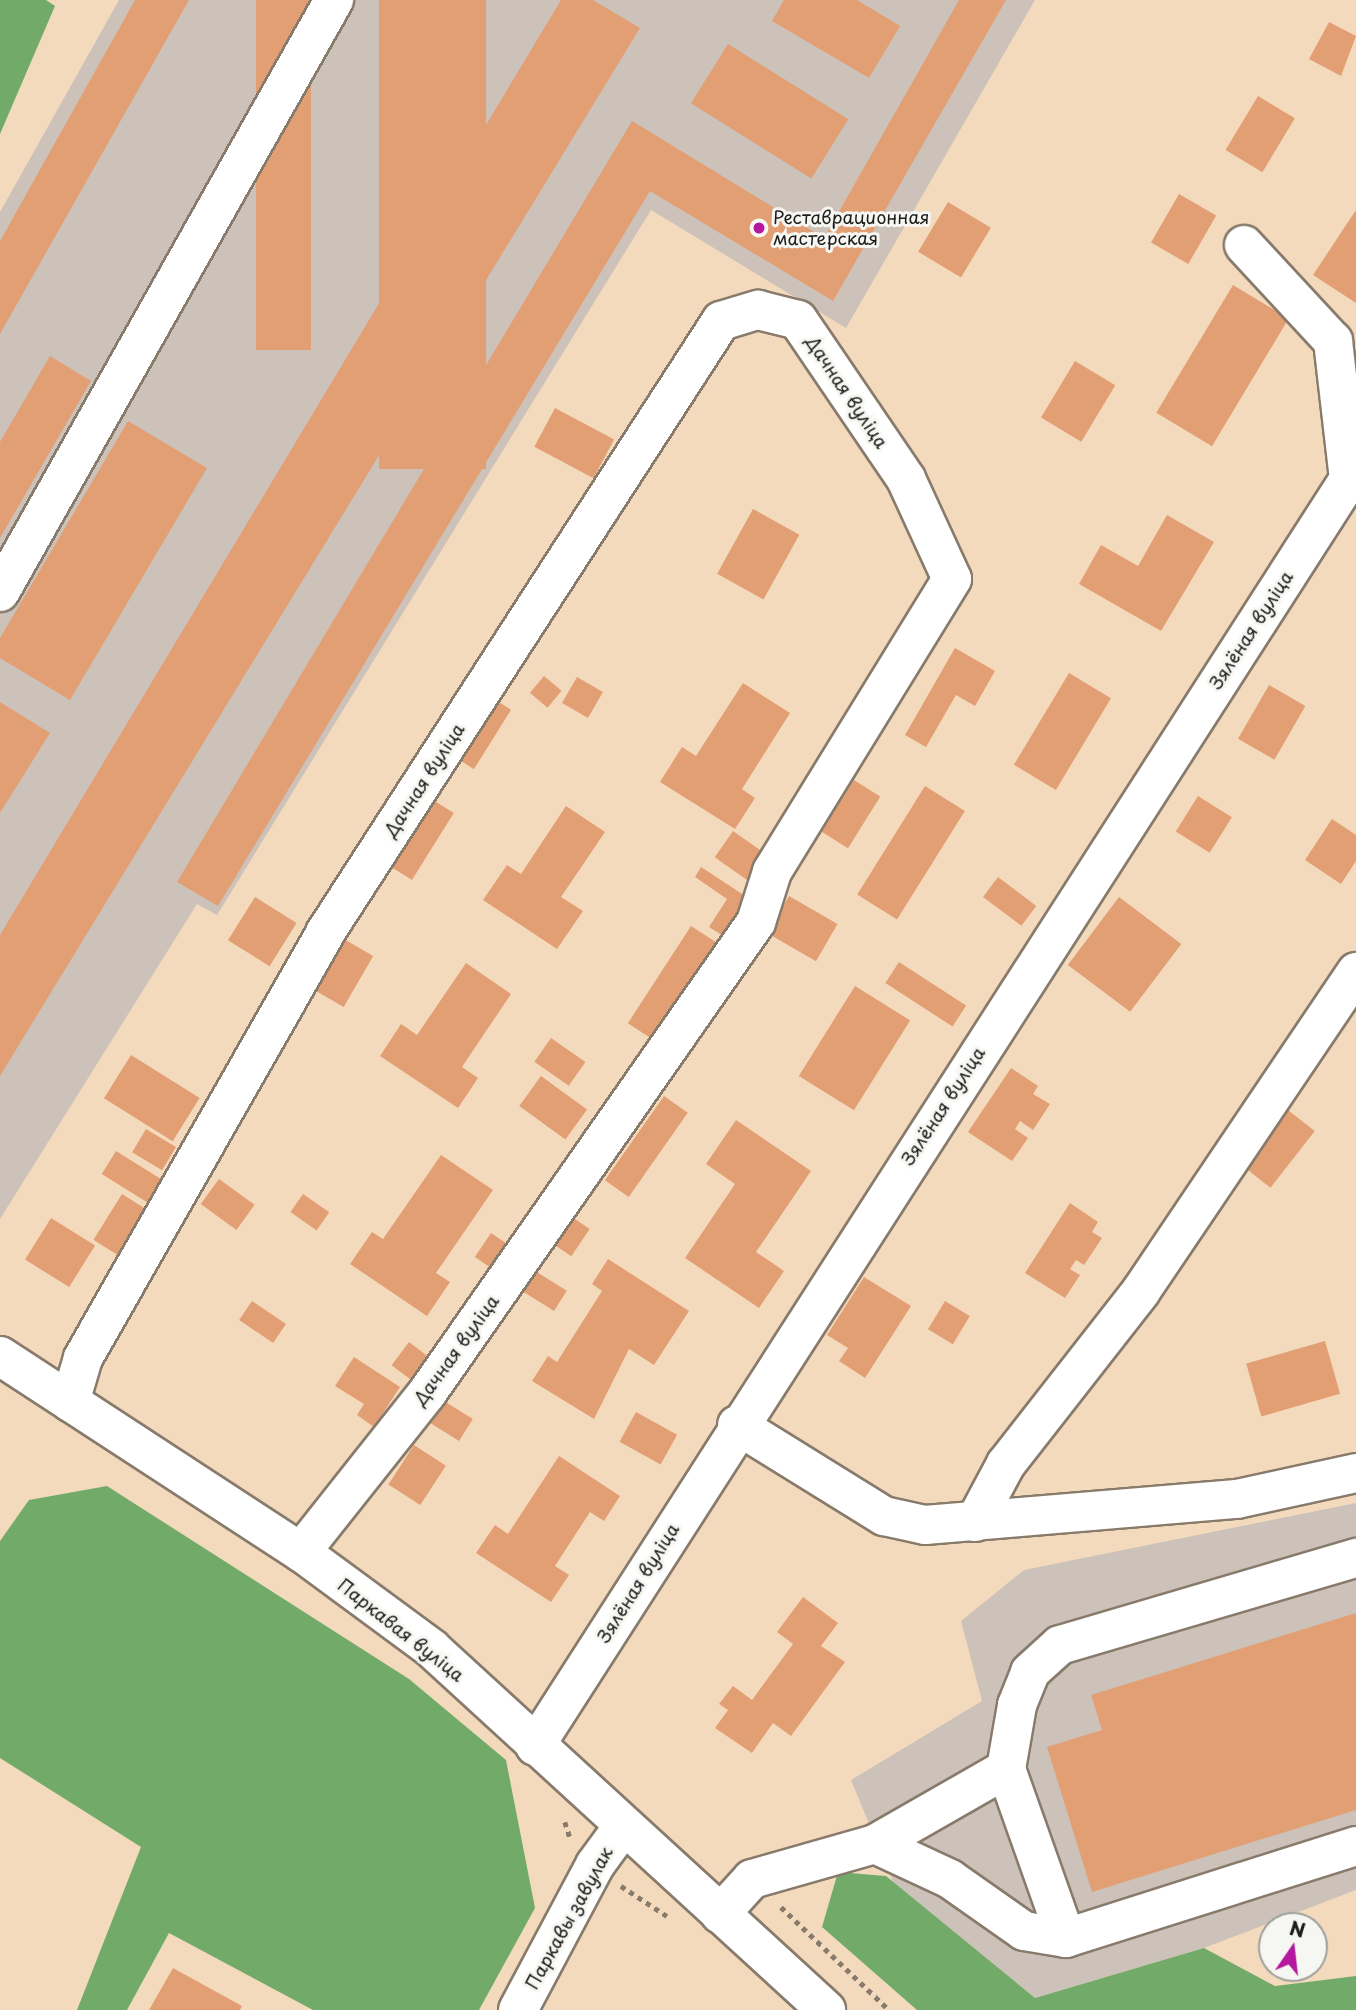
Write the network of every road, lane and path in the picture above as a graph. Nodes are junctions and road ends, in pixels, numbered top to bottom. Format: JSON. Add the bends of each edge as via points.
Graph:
{"nodes":[{"id":1,"x":334,"y":0,"type":"edge"},
{"id":2,"x":1244,"y":245,"type":"dead end"},
{"id":3,"x":1352,"y":473,"type":"edge"},
{"id":4,"x":0,"y":592,"type":"edge"},
{"id":5,"x":1356,"y":972,"type":"edge"},
{"id":6,"x":0,"y":1356,"type":"edge"},
{"id":7,"x":70,"y":1402,"type":"junction"},
{"id":8,"x":737,"y":1425,"type":"junction"},
{"id":9,"x":1356,"y":1473,"type":"edge"},
{"id":10,"x":975,"y":1522,"type":"junction"},
{"id":11,"x":301,"y":1552,"type":"junction"},
{"id":12,"x":1356,"y":1558,"type":"edge"},
{"id":13,"x":535,"y":1746,"type":"junction"},
{"id":14,"x":1006,"y":1769,"type":"junction"},
{"id":15,"x":561,"y":1807,"type":"dead end"},
{"id":16,"x":622,"y":1828,"type":"junction"},
{"id":17,"x":875,"y":1844,"type":"junction"},
{"id":18,"x":1356,"y":1846,"type":"edge"},
{"id":19,"x":595,"y":1865,"type":"junction"},
{"id":20,"x":720,"y":1914,"type":"junction"},
{"id":21,"x":671,"y":1918,"type":"dead end"},
{"id":22,"x":1066,"y":1938,"type":"junction"},
{"id":23,"x":820,"y":2008,"type":"edge"},
{"id":24,"x":517,"y":2010,"type":"edge"}],
"edges":[{"from":1,"to":4,"type":"street"},
{"from":2,"to":3,"type":"street","via":[[1333,341]]},
{"from":3,"to":8,"type":"street","name":"Зялёная вуліца"},
{"from":5,"to":10,"type":"street","via":[[1141,1291],[1006,1464]]},
{"from":6,"to":7,"type":"street","name":"Паркавая вуліца"},
{"from":7,"to":11,"type":"street","name":"Паркавая вуліца"},
{"from":7,"to":11,"type":"street","name":"Дачная вуліца","via":[[83,1358],[325,933],[721,321],[758,310],[798,320],[906,480],[952,579],[772,872],[755,922],[427,1393]]},
{"from":8,"to":10,"type":"street","via":[[884,1516],[925,1525]]},
{"from":8,"to":13,"type":"street","name":"Зялёная вуліца"},
{"from":9,"to":10,"type":"street","via":[[1237,1499]]},
{"from":11,"to":13,"type":"street","name":"Паркавая вуліца","via":[[431,1648]]},
{"from":12,"to":14,"type":"street","via":[[1060,1645],[1030,1672],[1017,1705]]},
{"from":13,"to":16,"type":"street","name":"Паркавая вуліца"},
{"from":14,"to":17,"type":"street"},
{"from":14,"to":22,"type":"street"},
{"from":15,"to":19,"type":"path","via":[[575,1856]]},
{"from":16,"to":19,"type":"street","name":"Паркавы завулак"},
{"from":16,"to":20,"type":"street","name":"Паркавая вуліца"},
{"from":17,"to":20,"type":"street","via":[[752,1879]]},
{"from":17,"to":22,"type":"street","via":[[950,1879],[1024,1931]]},
{"from":18,"to":22,"type":"street"},
{"from":19,"to":21,"type":"path"},
{"from":19,"to":24,"type":"street","name":"Паркавы завулак"},
{"from":20,"to":23,"type":"street","name":"Паркавая вуліца"}]}
